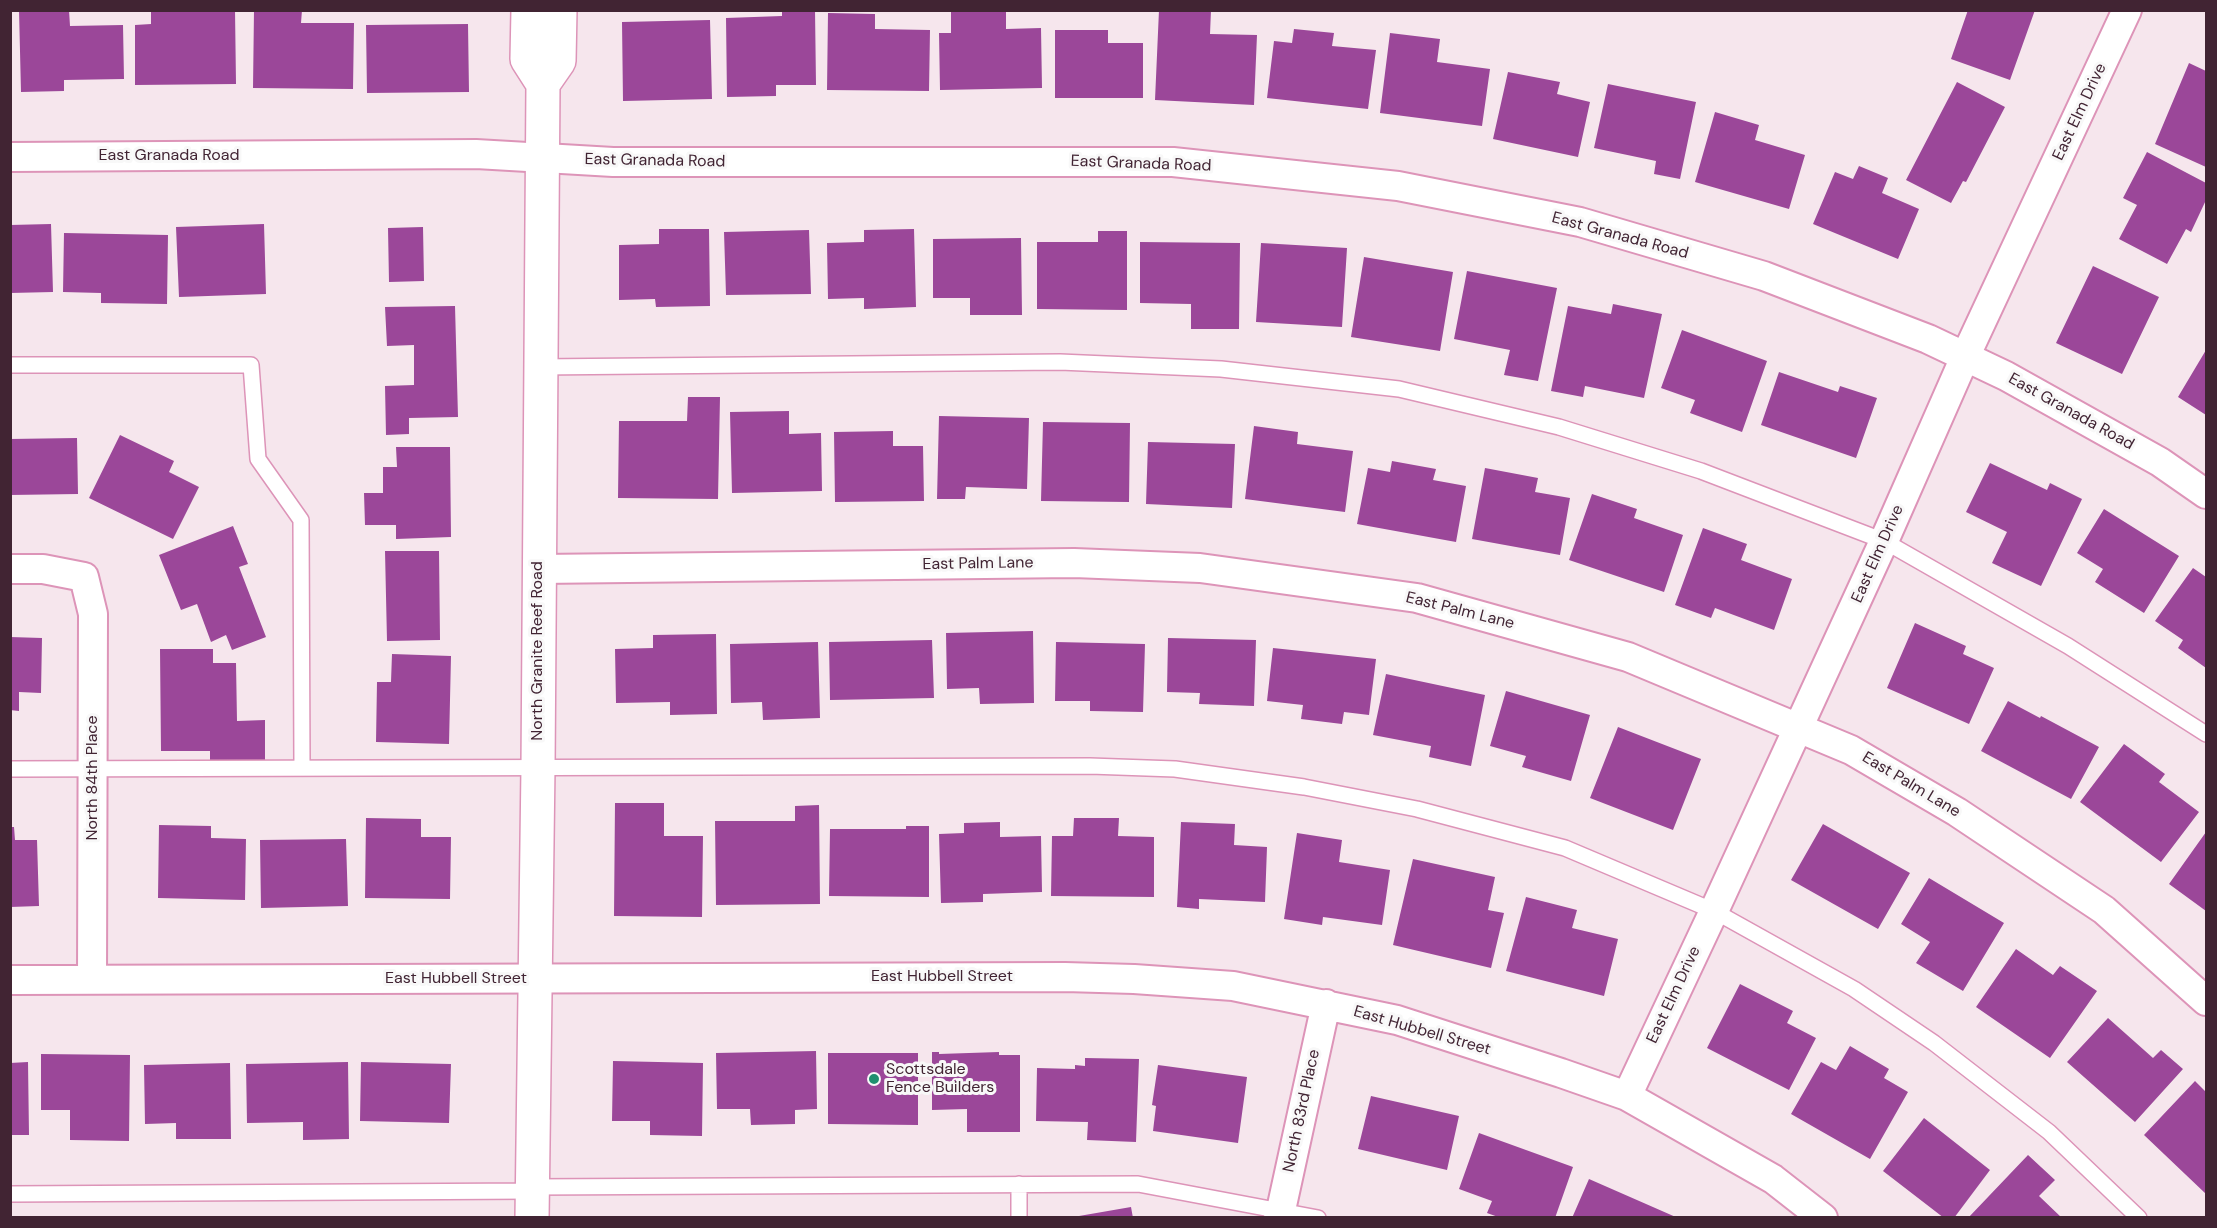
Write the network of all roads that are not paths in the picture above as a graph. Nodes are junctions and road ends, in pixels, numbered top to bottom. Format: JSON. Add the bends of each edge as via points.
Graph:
{"nodes":[{"id":1,"x":528,"y":10,"type":"edge"},
{"id":2,"x":560,"y":10,"type":"edge"},
{"id":3,"x":2127,"y":10,"type":"edge"},
{"id":4,"x":543,"y":84,"type":"junction"},
{"id":5,"x":10,"y":157,"type":"edge"},
{"id":6,"x":542,"y":158,"type":"junction"},
{"id":7,"x":1965,"y":357,"type":"junction"},
{"id":8,"x":10,"y":365,"type":"edge"},
{"id":9,"x":540,"y":367,"type":"junction"},
{"id":10,"x":2206,"y":494,"type":"edge"},
{"id":11,"x":1884,"y":541,"type":"junction"},
{"id":12,"x":10,"y":569,"type":"edge"},
{"id":13,"x":539,"y":569,"type":"junction"},
{"id":14,"x":1799,"y":727,"type":"junction"},
{"id":15,"x":2206,"y":734,"type":"edge"},
{"id":16,"x":538,"y":767,"type":"junction"},
{"id":17,"x":302,"y":768,"type":"junction"},
{"id":18,"x":10,"y":769,"type":"edge"},
{"id":19,"x":92,"y":769,"type":"junction"},
{"id":20,"x":1714,"y":911,"type":"junction"},
{"id":21,"x":533,"y":978,"type":"junction"},
{"id":22,"x":10,"y":980,"type":"edge"},
{"id":23,"x":92,"y":980,"type":"junction"},
{"id":24,"x":2206,"y":1001,"type":"edge"},
{"id":25,"x":1326,"y":1004,"type":"junction"},
{"id":26,"x":1627,"y":1096,"type":"junction"},
{"id":27,"x":1019,"y":1184,"type":"junction"},
{"id":28,"x":10,"y":1194,"type":"edge"},
{"id":29,"x":532,"y":1199,"type":"edge"},
{"id":30,"x":1280,"y":1214,"type":"edge"},
{"id":31,"x":1019,"y":1218,"type":"edge"},
{"id":32,"x":1318,"y":1218,"type":"edge"},
{"id":33,"x":1823,"y":1218,"type":"edge"},
{"id":34,"x":2139,"y":1218,"type":"edge"}],
"edges":[{"from":1,"to":4,"type":"street","via":[[526,59]]},
{"from":2,"to":4,"type":"street","via":[[559,61]]},
{"from":3,"to":7,"type":"street","name":"East Elm Drive"},
{"from":4,"to":6,"type":"street","name":"North Granite Reef Road"},
{"from":5,"to":6,"type":"street","name":"East Granada Road","via":[[476,154]]},
{"from":6,"to":7,"type":"street","name":"East Granada Road","via":[[613,162],[1173,162],[1398,186],[1580,222],[1764,276],[1929,339]]},
{"from":6,"to":9,"type":"street","name":"North Granite Reef Road"},
{"from":7,"to":10,"type":"street","name":"East Granada Road","via":[[2160,462]]},
{"from":7,"to":11,"type":"street","name":"East Elm Drive"},
{"from":8,"to":17,"type":"lane","via":[[252,365],[258,459],[302,520]]},
{"from":9,"to":11,"type":"lane","via":[[1060,362],[1221,369],[1399,389],[1559,427],[1701,471]]},
{"from":9,"to":13,"type":"street","name":"North Granite Reef Road"},
{"from":11,"to":14,"type":"street","name":"East Elm Drive"},
{"from":11,"to":15,"type":"lane","via":[[2068,646]]},
{"from":12,"to":19,"type":"street","name":"North 84th Place","via":[[43,569],[84,577],[93,614]]},
{"from":13,"to":14,"type":"street","name":"East Palm Lane","via":[[1074,563],[1200,568],[1417,598],[1628,657]]},
{"from":13,"to":16,"type":"street","name":"North Granite Reef Road"},
{"from":14,"to":20,"type":"street","name":"East Elm Drive"},
{"from":14,"to":24,"type":"street","name":"East Palm Lane","via":[[1851,750],[1957,812],[2104,910]]},
{"from":16,"to":17,"type":"lane"},
{"from":16,"to":20,"type":"lane","via":[[1175,769],[1304,787],[1417,809],[1566,848]]},
{"from":16,"to":21,"type":"street","name":"North Granite Reef Road"},
{"from":17,"to":19,"type":"lane"},
{"from":18,"to":19,"type":"lane"},
{"from":19,"to":23,"type":"street","name":"North 84th Place"},
{"from":20,"to":26,"type":"street","name":"East Elm Drive"},
{"from":20,"to":34,"type":"lane","via":[[1854,989],[1934,1043],[2049,1132]]},
{"from":21,"to":23,"type":"street","name":"East Hubbell Street"},
{"from":21,"to":25,"type":"street","name":"East Hubbell Street","via":[[1134,978],[1233,986]]},
{"from":21,"to":29,"type":"street","name":"North Granite Reef Road"},
{"from":22,"to":23,"type":"street","name":"East Hubbell Street"},
{"from":25,"to":26,"type":"street","name":"East Hubbell Street","via":[[1397,1020]]},
{"from":25,"to":30,"type":"street","name":"North 83rd Place"},
{"from":26,"to":33,"type":"street","name":"East Hubbell Street","via":[[1773,1179]]},
{"from":27,"to":29,"type":"lane"},
{"from":27,"to":30,"type":"lane","via":[[1138,1184]]},
{"from":27,"to":31,"type":"lane"},
{"from":28,"to":29,"type":"lane"},
{"from":30,"to":32,"type":"lane"}]}
